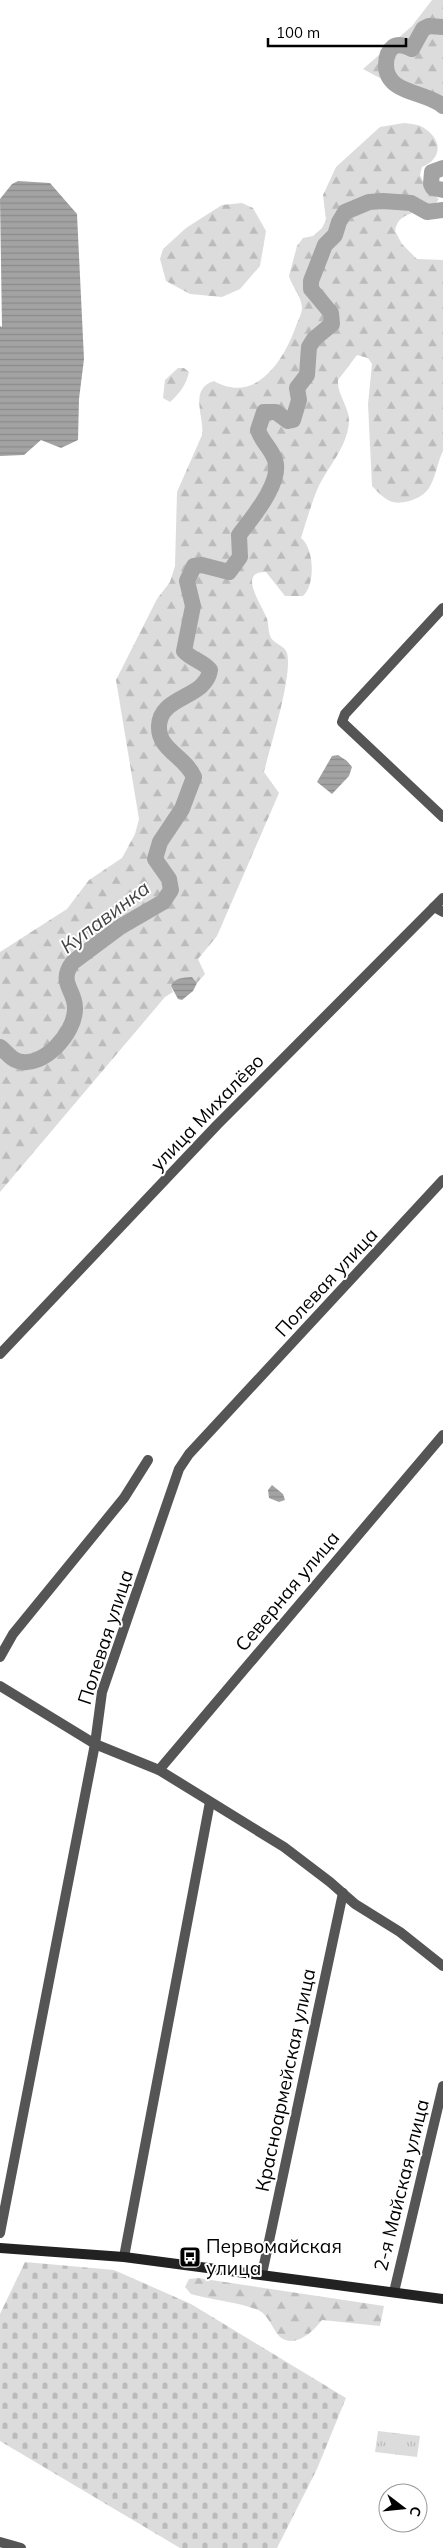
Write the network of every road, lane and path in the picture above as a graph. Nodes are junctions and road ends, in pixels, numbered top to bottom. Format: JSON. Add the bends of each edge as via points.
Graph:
{"nodes":[{"id":1,"x":441,"y":613,"type":"edge"},
{"id":2,"x":443,"y":817,"type":"edge"},
{"id":3,"x":443,"y":898,"type":"edge"},
{"id":4,"x":439,"y":910,"type":"edge"},
{"id":5,"x":443,"y":1180,"type":"edge"},
{"id":6,"x":0,"y":1354,"type":"edge"},
{"id":7,"x":443,"y":1435,"type":"edge"},
{"id":8,"x":148,"y":1460,"type":"dead end"},
{"id":9,"x":0,"y":1657,"type":"edge"},
{"id":10,"x":0,"y":1686,"type":"edge"},
{"id":11,"x":95,"y":1744,"type":"junction"},
{"id":12,"x":159,"y":1770,"type":"junction"},
{"id":13,"x":210,"y":1802,"type":"junction"},
{"id":14,"x":343,"y":1894,"type":"junction"},
{"id":15,"x":443,"y":1966,"type":"edge"},
{"id":16,"x":443,"y":2086,"type":"edge"},
{"id":17,"x":0,"y":2233,"type":"edge"},
{"id":18,"x":0,"y":2248,"type":"edge"},
{"id":19,"x":124,"y":2257,"type":"junction"},
{"id":20,"x":262,"y":2274,"type":"junction"},
{"id":21,"x":394,"y":2292,"type":"junction"},
{"id":22,"x":443,"y":2299,"type":"edge"},
{"id":23,"x":0,"y":2542,"type":"edge"},
{"id":24,"x":21,"y":2548,"type":"edge"}],
"edges":[{"from":1,"to":2,"type":"street","via":[[345,714],[342,722]]},
{"from":3,"to":4,"type":"street","name":"улица Михалёво"},
{"from":4,"to":6,"type":"street","name":"улица Михалёво","via":[[217,1125]]},
{"from":5,"to":11,"type":"street","name":"Полевая улица","via":[[189,1454],[179,1469],[102,1692]]},
{"from":7,"to":12,"type":"street","name":"Северная улица"},
{"from":8,"to":9,"type":"street","via":[[124,1498],[14,1634]]},
{"from":10,"to":11,"type":"street"},
{"from":11,"to":12,"type":"street"},
{"from":11,"to":17,"type":"street","name":"Полевая улица"},
{"from":12,"to":13,"type":"street"},
{"from":13,"to":14,"type":"street","via":[[284,1848]]},
{"from":13,"to":19,"type":"street"},
{"from":14,"to":15,"type":"street"},
{"from":14,"to":20,"type":"street","name":"Красноармейская улица"},
{"from":16,"to":21,"type":"street","name":"2-я Майская улица"},
{"from":18,"to":19,"type":"main road"},
{"from":19,"to":20,"type":"main road"},
{"from":20,"to":21,"type":"main road"},
{"from":21,"to":22,"type":"main road"},
{"from":23,"to":24,"type":"street"}]}
